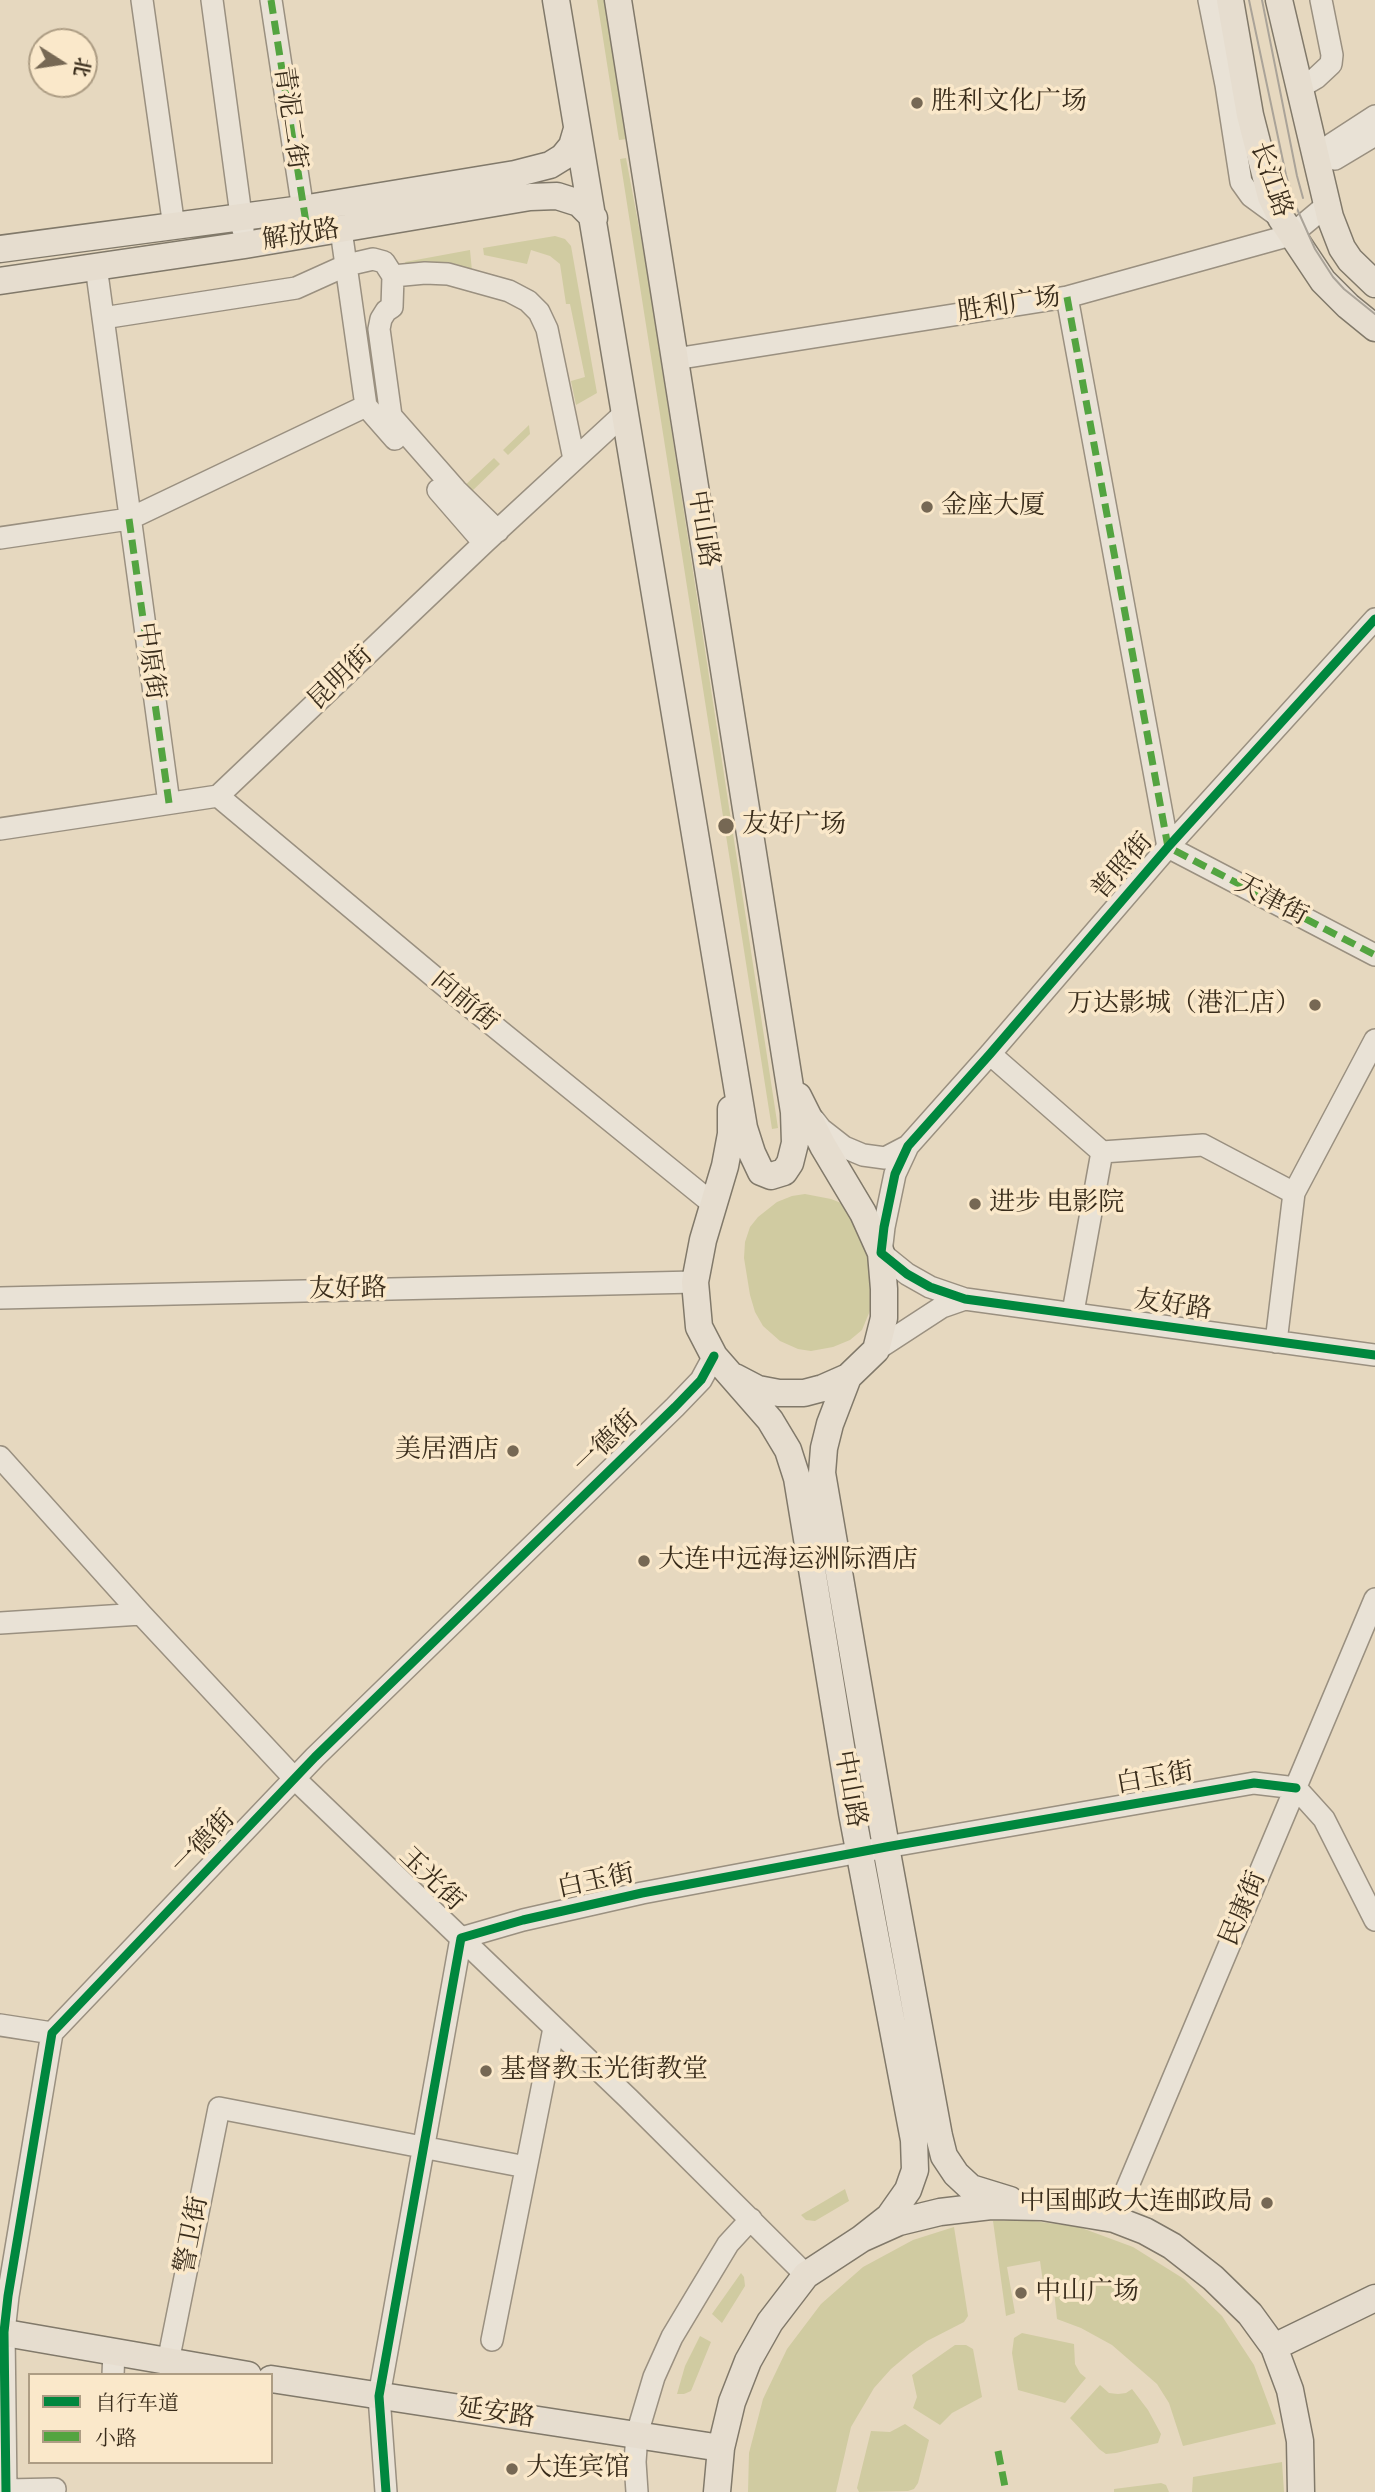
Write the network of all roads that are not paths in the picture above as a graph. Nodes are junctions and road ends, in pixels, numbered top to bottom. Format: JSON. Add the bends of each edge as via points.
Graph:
{"nodes":[{"id":1,"x":142,"y":0,"type":"edge"},
{"id":2,"x":212,"y":0,"type":"edge"},
{"id":3,"x":271,"y":0,"type":"edge"},
{"id":4,"x":556,"y":0,"type":"edge"},
{"id":5,"x":618,"y":0,"type":"edge"},
{"id":6,"x":1209,"y":0,"type":"edge"},
{"id":7,"x":1230,"y":0,"type":"edge"},
{"id":8,"x":1279,"y":0,"type":"edge"},
{"id":9,"x":1321,"y":0,"type":"edge"},
{"id":10,"x":1299,"y":88,"type":"junction"},
{"id":11,"x":1375,"y":116,"type":"edge"},
{"id":12,"x":577,"y":129,"type":"junction"},
{"id":13,"x":1375,"y":135,"type":"edge"},
{"id":14,"x":1317,"y":162,"type":"junction"},
{"id":15,"x":1327,"y":205,"type":"junction"},
{"id":16,"x":241,"y":218,"type":"junction"},
{"id":17,"x":594,"y":218,"type":"junction"},
{"id":18,"x":305,"y":222,"type":"junction"},
{"id":19,"x":174,"y":227,"type":"junction"},
{"id":20,"x":1286,"y":227,"type":"junction"},
{"id":21,"x":341,"y":230,"type":"junction"},
{"id":22,"x":245,"y":245,"type":"junction"},
{"id":23,"x":0,"y":249,"type":"edge"},
{"id":24,"x":347,"y":265,"type":"junction"},
{"id":25,"x":96,"y":266,"type":"junction"},
{"id":26,"x":393,"y":276,"type":"junction"},
{"id":27,"x":1367,"y":278,"type":"edge"},
{"id":28,"x":0,"y":281,"type":"edge"},
{"id":29,"x":1067,"y":297,"type":"junction"},
{"id":30,"x":392,"y":307,"type":"junction"},
{"id":31,"x":103,"y":318,"type":"junction"},
{"id":32,"x":1375,"y":328,"type":"edge"},
{"id":33,"x":389,"y":337,"type":"dead end"},
{"id":34,"x":675,"y":359,"type":"junction"},
{"id":35,"x":366,"y":406,"type":"junction"},
{"id":36,"x":626,"y":412,"type":"junction"},
{"id":37,"x":574,"y":459,"type":"junction"},
{"id":38,"x":129,"y":519,"type":"junction"},
{"id":39,"x":491,"y":537,"type":"junction"},
{"id":40,"x":0,"y":538,"type":"edge"},
{"id":41,"x":1371,"y":631,"type":"edge"},
{"id":42,"x":218,"y":796,"type":"junction"},
{"id":43,"x":169,"y":803,"type":"junction"},
{"id":44,"x":0,"y":829,"type":"edge"},
{"id":45,"x":1168,"y":847,"type":"junction"},
{"id":46,"x":1375,"y":955,"type":"edge"},
{"id":47,"x":1375,"y":1040,"type":"edge"},
{"id":48,"x":731,"y":1051,"type":"junction"},
{"id":49,"x":990,"y":1054,"type":"junction"},
{"id":50,"x":784,"y":1058,"type":"junction"},
{"id":51,"x":800,"y":1102,"type":"junction"},
{"id":52,"x":908,"y":1146,"type":"junction"},
{"id":53,"x":1102,"y":1152,"type":"junction"},
{"id":54,"x":1294,"y":1193,"type":"junction"},
{"id":55,"x":713,"y":1204,"type":"junction"},
{"id":56,"x":881,"y":1253,"type":"junction"},
{"id":57,"x":695,"y":1282,"type":"junction"},
{"id":58,"x":0,"y":1298,"type":"edge"},
{"id":59,"x":965,"y":1299,"type":"junction"},
{"id":60,"x":1073,"y":1312,"type":"junction"},
{"id":61,"x":1276,"y":1342,"type":"junction"},
{"id":62,"x":876,"y":1350,"type":"junction"},
{"id":63,"x":1375,"y":1355,"type":"edge"},
{"id":64,"x":722,"y":1365,"type":"junction"},
{"id":65,"x":848,"y":1377,"type":"junction"},
{"id":66,"x":0,"y":1457,"type":"edge"},
{"id":67,"x":809,"y":1475,"type":"junction"},
{"id":68,"x":1375,"y":1599,"type":"edge"},
{"id":69,"x":141,"y":1614,"type":"junction"},
{"id":70,"x":0,"y":1623,"type":"edge"},
{"id":71,"x":295,"y":1779,"type":"junction"},
{"id":72,"x":1296,"y":1788,"type":"junction"},
{"id":73,"x":886,"y":1847,"type":"junction"},
{"id":74,"x":860,"y":1852,"type":"junction"},
{"id":75,"x":1375,"y":1920,"type":"edge"},
{"id":76,"x":461,"y":1938,"type":"junction"},
{"id":77,"x":0,"y":2025,"type":"edge"},
{"id":78,"x":554,"y":2028,"type":"junction"},
{"id":79,"x":52,"y":2033,"type":"junction"},
{"id":80,"x":927,"y":2138,"type":"junction"},
{"id":81,"x":424,"y":2147,"type":"junction"},
{"id":82,"x":526,"y":2167,"type":"junction"},
{"id":83,"x":1042,"y":2207,"type":"junction"},
{"id":84,"x":751,"y":2219,"type":"junction"},
{"id":85,"x":1114,"y":2219,"type":"junction"},
{"id":86,"x":861,"y":2239,"type":"junction"},
{"id":87,"x":806,"y":2275,"type":"junction"},
{"id":88,"x":1375,"y":2298,"type":"edge"},
{"id":89,"x":2,"y":2332,"type":"edge"},
{"id":90,"x":492,"y":2340,"type":"dead end"},
{"id":91,"x":1274,"y":2347,"type":"junction"},
{"id":92,"x":168,"y":2362,"type":"junction"},
{"id":93,"x":114,"y":2363,"type":"edge"},
{"id":94,"x":236,"y":2373,"type":"edge"},
{"id":95,"x":273,"y":2379,"type":"edge"},
{"id":96,"x":379,"y":2396,"type":"junction"},
{"id":97,"x":637,"y":2434,"type":"junction"},
{"id":98,"x":720,"y":2448,"type":"junction"},
{"id":99,"x":55,"y":2489,"type":"dead end"},
{"id":100,"x":6,"y":2491,"type":"edge"},
{"id":101,"x":386,"y":2492,"type":"edge"},
{"id":102,"x":637,"y":2492,"type":"edge"},
{"id":103,"x":717,"y":2492,"type":"edge"},
{"id":104,"x":1301,"y":2492,"type":"edge"}],
"edges":[{"from":1,"to":19,"type":"street"},
{"from":2,"to":16,"type":"street"},
{"from":3,"to":18,"type":"street","name":"青泥二街"},
{"from":4,"to":12,"type":"main road"},
{"from":5,"to":34,"type":"main road","name":"中山路"},
{"from":6,"to":20,"type":"street","via":[[1241,182]]},
{"from":7,"to":20,"type":"main road","name":"长江路","via":[[1260,160]]},
{"from":8,"to":10,"type":"main road","name":"长江路"},
{"from":9,"to":10,"type":"street","via":[[1331,64]]},
{"from":10,"to":14,"type":"main road","name":"长江路"},
{"from":11,"to":14,"type":"street"},
{"from":12,"to":17,"type":"main road"},
{"from":12,"to":18,"type":"main road","name":"解放路","via":[[572,146],[550,165]]},
{"from":13,"to":14,"type":"street"},
{"from":14,"to":15,"type":"main road","name":"长江路"},
{"from":15,"to":20,"type":"street","name":"胜利广场"},
{"from":15,"to":27,"type":"main road","name":"长江路","via":[[1342,248]]},
{"from":16,"to":18,"type":"main road","name":"解放路"},
{"from":16,"to":19,"type":"main road","name":"解放路"},
{"from":16,"to":22,"type":"street"},
{"from":17,"to":21,"type":"main road","name":"解放路","via":[[579,203],[557,195]]},
{"from":17,"to":36,"type":"main road"},
{"from":18,"to":21,"type":"main road","name":"解放路"},
{"from":18,"to":22,"type":"main road","name":"解放路"},
{"from":19,"to":23,"type":"main road","name":"解放路"},
{"from":20,"to":29,"type":"street","name":"胜利广场"},
{"from":20,"to":32,"type":"main road","name":"长江路","via":[[1323,281]]},
{"from":21,"to":24,"type":"street"},
{"from":22,"to":25,"type":"main road","name":"解放路"},
{"from":24,"to":26,"type":"street","via":[[384,262]]},
{"from":24,"to":31,"type":"street","via":[[296,288]]},
{"from":24,"to":35,"type":"street"},
{"from":25,"to":28,"type":"main road","name":"解放路"},
{"from":25,"to":31,"type":"street","name":"中原街"},
{"from":26,"to":30,"type":"street"},
{"from":26,"to":37,"type":"street","via":[[448,274],[528,300],[547,329]]},
{"from":29,"to":34,"type":"street","name":"胜利广场"},
{"from":29,"to":45,"type":"street"},
{"from":30,"to":33,"type":"street"},
{"from":30,"to":39,"type":"street","via":[[379,329],[391,416],[457,488]]},
{"from":31,"to":38,"type":"street","name":"中原街"},
{"from":34,"to":50,"type":"main road","name":"中山路"},
{"from":35,"to":38,"type":"street"},
{"from":35,"to":39,"type":"street"},
{"from":36,"to":37,"type":"street","name":"昆明街"},
{"from":36,"to":48,"type":"main road"},
{"from":37,"to":39,"type":"street","name":"昆明街"},
{"from":38,"to":40,"type":"street"},
{"from":38,"to":43,"type":"street","name":"中原街"},
{"from":39,"to":42,"type":"street","name":"昆明街"},
{"from":41,"to":45,"type":"street","name":"普照街"},
{"from":42,"to":43,"type":"street"},
{"from":42,"to":55,"type":"street","name":"向前街"},
{"from":43,"to":44,"type":"street"},
{"from":45,"to":46,"type":"street","name":"天津街"},
{"from":45,"to":49,"type":"street","name":"普照街"},
{"from":47,"to":54,"type":"street"},
{"from":48,"to":50,"type":"main road","via":[[744,1128],[761,1172],[771,1176],[784,1172],[795,1143]]},
{"from":48,"to":55,"type":"main road","via":[[731,1134]]},
{"from":49,"to":52,"type":"street","name":"普照街"},
{"from":49,"to":53,"type":"street"},
{"from":50,"to":51,"type":"main road"},
{"from":51,"to":52,"type":"street","via":[[821,1129],[863,1155],[885,1158]]},
{"from":51,"to":56,"type":"main road"},
{"from":52,"to":56,"type":"street","via":[[895,1174]]},
{"from":53,"to":54,"type":"street","via":[[1203,1145]]},
{"from":53,"to":60,"type":"street"},
{"from":54,"to":61,"type":"street"},
{"from":55,"to":57,"type":"main road"},
{"from":56,"to":59,"type":"street","name":"友好路","via":[[930,1287]]},
{"from":56,"to":62,"type":"main road","via":[[884,1318]]},
{"from":57,"to":58,"type":"street","name":"友好路"},
{"from":57,"to":64,"type":"main road","via":[[699,1327]]},
{"from":59,"to":60,"type":"street","name":"友好路"},
{"from":59,"to":62,"type":"street","via":[[942,1307]]},
{"from":60,"to":61,"type":"street","name":"友好路"},
{"from":61,"to":63,"type":"street","name":"友好路"},
{"from":62,"to":65,"type":"main road"},
{"from":64,"to":65,"type":"main road","via":[[758,1389],[779,1393],[804,1393]]},
{"from":64,"to":67,"type":"main road","via":[[770,1420]]},
{"from":64,"to":71,"type":"street","name":"一德街","via":[[701,1380]]},
{"from":65,"to":67,"type":"main road","via":[[824,1448]]},
{"from":66,"to":69,"type":"street","name":"玉光街"},
{"from":67,"to":73,"type":"main road","name":"中山路"},
{"from":67,"to":74,"type":"main road","name":"中山路"},
{"from":68,"to":72,"type":"street","name":"民康街"},
{"from":69,"to":70,"type":"street"},
{"from":69,"to":71,"type":"street","name":"玉光街"},
{"from":71,"to":76,"type":"street","name":"玉光街"},
{"from":71,"to":79,"type":"street","name":"一德街"},
{"from":72,"to":73,"type":"street","name":"白玉街","via":[[1254,1783]]},
{"from":72,"to":75,"type":"street","via":[[1324,1819]]},
{"from":72,"to":85,"type":"street","name":"民康街"},
{"from":73,"to":74,"type":"street","name":"白玉街"},
{"from":73,"to":80,"type":"main road","name":"中山路"},
{"from":74,"to":76,"type":"street","name":"白玉街","via":[[642,1893]]},
{"from":74,"to":80,"type":"main road","name":"中山路"},
{"from":76,"to":78,"type":"street","name":"玉光街"},
{"from":76,"to":81,"type":"street"},
{"from":77,"to":79,"type":"street"},
{"from":78,"to":82,"type":"street"},
{"from":78,"to":84,"type":"street","name":"玉光街"},
{"from":79,"to":89,"type":"street"},
{"from":80,"to":83,"type":"main road","via":[[971,2188]]},
{"from":80,"to":86,"type":"main road","via":[[908,2190],[889,2217]]},
{"from":81,"to":82,"type":"street"},
{"from":81,"to":92,"type":"street","name":"警卫街","via":[[219,2108]]},
{"from":81,"to":96,"type":"street"},
{"from":82,"to":90,"type":"street"},
{"from":83,"to":85,"type":"main road"},
{"from":83,"to":86,"type":"main road","via":[[940,2212],[899,2222]]},
{"from":84,"to":87,"type":"street","name":"玉光街"},
{"from":84,"to":97,"type":"street","via":[[728,2245],[673,2337],[654,2377]]},
{"from":85,"to":91,"type":"main road","via":[[1172,2246],[1213,2278],[1250,2314]]},
{"from":86,"to":87,"type":"main road"},
{"from":87,"to":98,"type":"main road","via":[[770,2322],[748,2361]]},
{"from":88,"to":91,"type":"main road"},
{"from":89,"to":93,"type":"main road"},
{"from":89,"to":100,"type":"street"},
{"from":91,"to":104,"type":"main road","via":[[1290,2390],[1300,2441]]},
{"from":92,"to":93,"type":"main road"},
{"from":92,"to":94,"type":"main road"},
{"from":95,"to":96,"type":"main road","name":"延安路"},
{"from":96,"to":97,"type":"main road","name":"延安路"},
{"from":96,"to":101,"type":"street"},
{"from":97,"to":98,"type":"main road","name":"延安路"},
{"from":97,"to":102,"type":"street"},
{"from":98,"to":103,"type":"main road"},
{"from":99,"to":100,"type":"street"}]}
